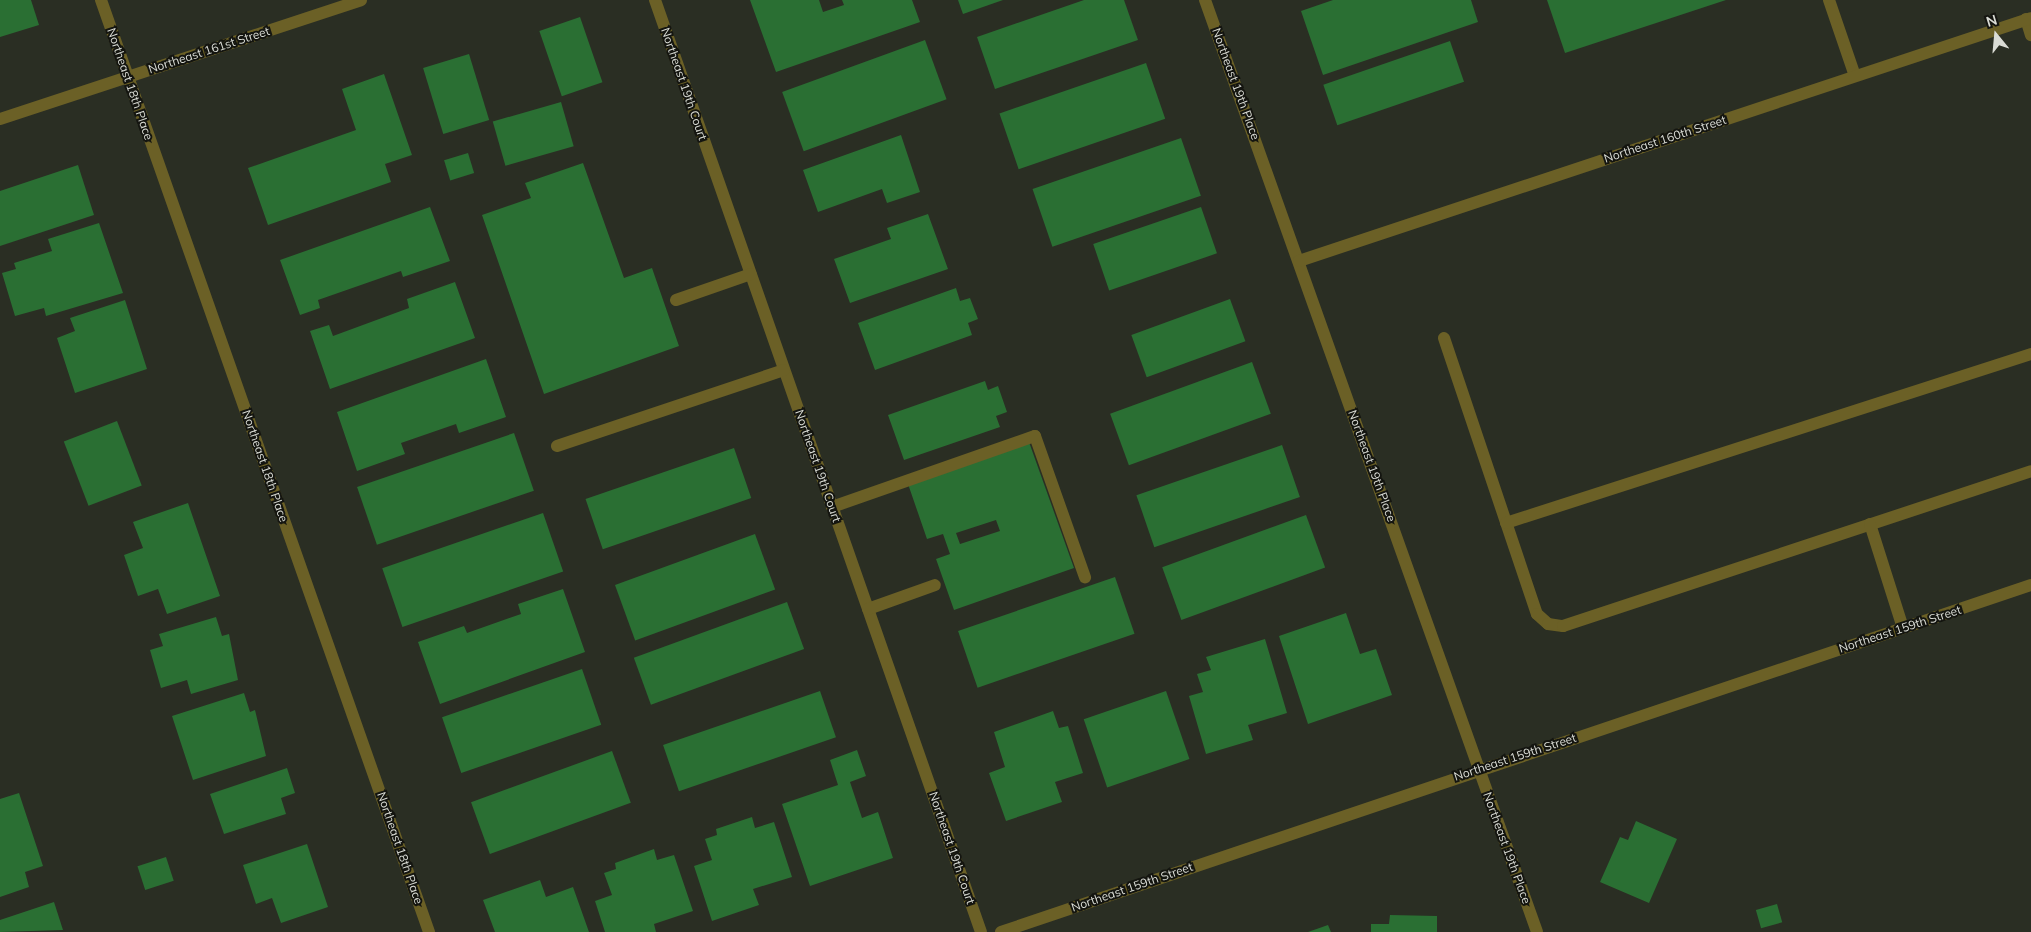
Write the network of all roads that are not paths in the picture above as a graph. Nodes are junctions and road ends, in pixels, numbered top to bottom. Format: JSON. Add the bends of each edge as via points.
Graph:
{"nodes":[{"id":1,"x":101,"y":0,"type":"edge"},
{"id":2,"x":361,"y":0,"type":"edge"},
{"id":3,"x":654,"y":0,"type":"edge"},
{"id":4,"x":1206,"y":0,"type":"edge"},
{"id":5,"x":1829,"y":0,"type":"edge"},
{"id":6,"x":2029,"y":19,"type":"edge"},
{"id":7,"x":2031,"y":35,"type":"edge"},
{"id":8,"x":1855,"y":76,"type":"junction"},
{"id":9,"x":128,"y":77,"type":"junction"},
{"id":10,"x":0,"y":119,"type":"edge"},
{"id":11,"x":1299,"y":261,"type":"junction"},
{"id":12,"x":750,"y":274,"type":"junction"},
{"id":13,"x":676,"y":300,"type":"dead end"},
{"id":14,"x":1444,"y":338,"type":"dead end"},
{"id":15,"x":2031,"y":354,"type":"edge"},
{"id":16,"x":784,"y":370,"type":"junction"},
{"id":17,"x":557,"y":446,"type":"dead end"},
{"id":18,"x":2031,"y":471,"type":"edge"},
{"id":19,"x":832,"y":507,"type":"junction"},
{"id":20,"x":1506,"y":523,"type":"junction"},
{"id":21,"x":1870,"y":524,"type":"junction"},
{"id":22,"x":1085,"y":577,"type":"dead end"},
{"id":23,"x":935,"y":585,"type":"dead end"},
{"id":24,"x":2031,"y":585,"type":"edge"},
{"id":25,"x":868,"y":609,"type":"junction"},
{"id":26,"x":1904,"y":628,"type":"junction"},
{"id":27,"x":1479,"y":769,"type":"junction"},
{"id":28,"x":429,"y":932,"type":"edge"},
{"id":29,"x":981,"y":932,"type":"edge"},
{"id":30,"x":1001,"y":932,"type":"edge"},
{"id":31,"x":1537,"y":932,"type":"edge"}],
"edges":[{"from":1,"to":9,"type":"street","name":"Northeast 18th Place"},
{"from":2,"to":9,"type":"street","name":"Northeast 161st Street"},
{"from":3,"to":12,"type":"street","name":"Northeast 19th Court"},
{"from":4,"to":11,"type":"street","name":"Northeast 19th Place"},
{"from":5,"to":8,"type":"street"},
{"from":6,"to":7,"type":"street"},
{"from":6,"to":8,"type":"street","name":"Northeast 160th Street"},
{"from":8,"to":11,"type":"street","name":"Northeast 160th Street"},
{"from":9,"to":10,"type":"street","name":"Northeast 161st Street"},
{"from":9,"to":28,"type":"street","name":"Northeast 18th Place"},
{"from":11,"to":27,"type":"street","name":"Northeast 19th Place"},
{"from":12,"to":13,"type":"street"},
{"from":12,"to":16,"type":"street","name":"Northeast 19th Court"},
{"from":14,"to":20,"type":"street"},
{"from":15,"to":20,"type":"street"},
{"from":16,"to":17,"type":"street"},
{"from":16,"to":19,"type":"street","name":"Northeast 19th Court"},
{"from":18,"to":21,"type":"street"},
{"from":19,"to":22,"type":"street","via":[[1035,436]]},
{"from":19,"to":25,"type":"street","name":"Northeast 19th Court"},
{"from":20,"to":21,"type":"street","via":[[1537,614],[1548,624],[1563,626]]},
{"from":21,"to":26,"type":"street"},
{"from":23,"to":25,"type":"street"},
{"from":24,"to":26,"type":"street","name":"Northeast 159th Street"},
{"from":25,"to":29,"type":"street","name":"Northeast 19th Court"},
{"from":26,"to":27,"type":"street","name":"Northeast 159th Street"},
{"from":27,"to":30,"type":"street","name":"Northeast 159th Street"},
{"from":27,"to":31,"type":"street","name":"Northeast 19th Place"}]}
